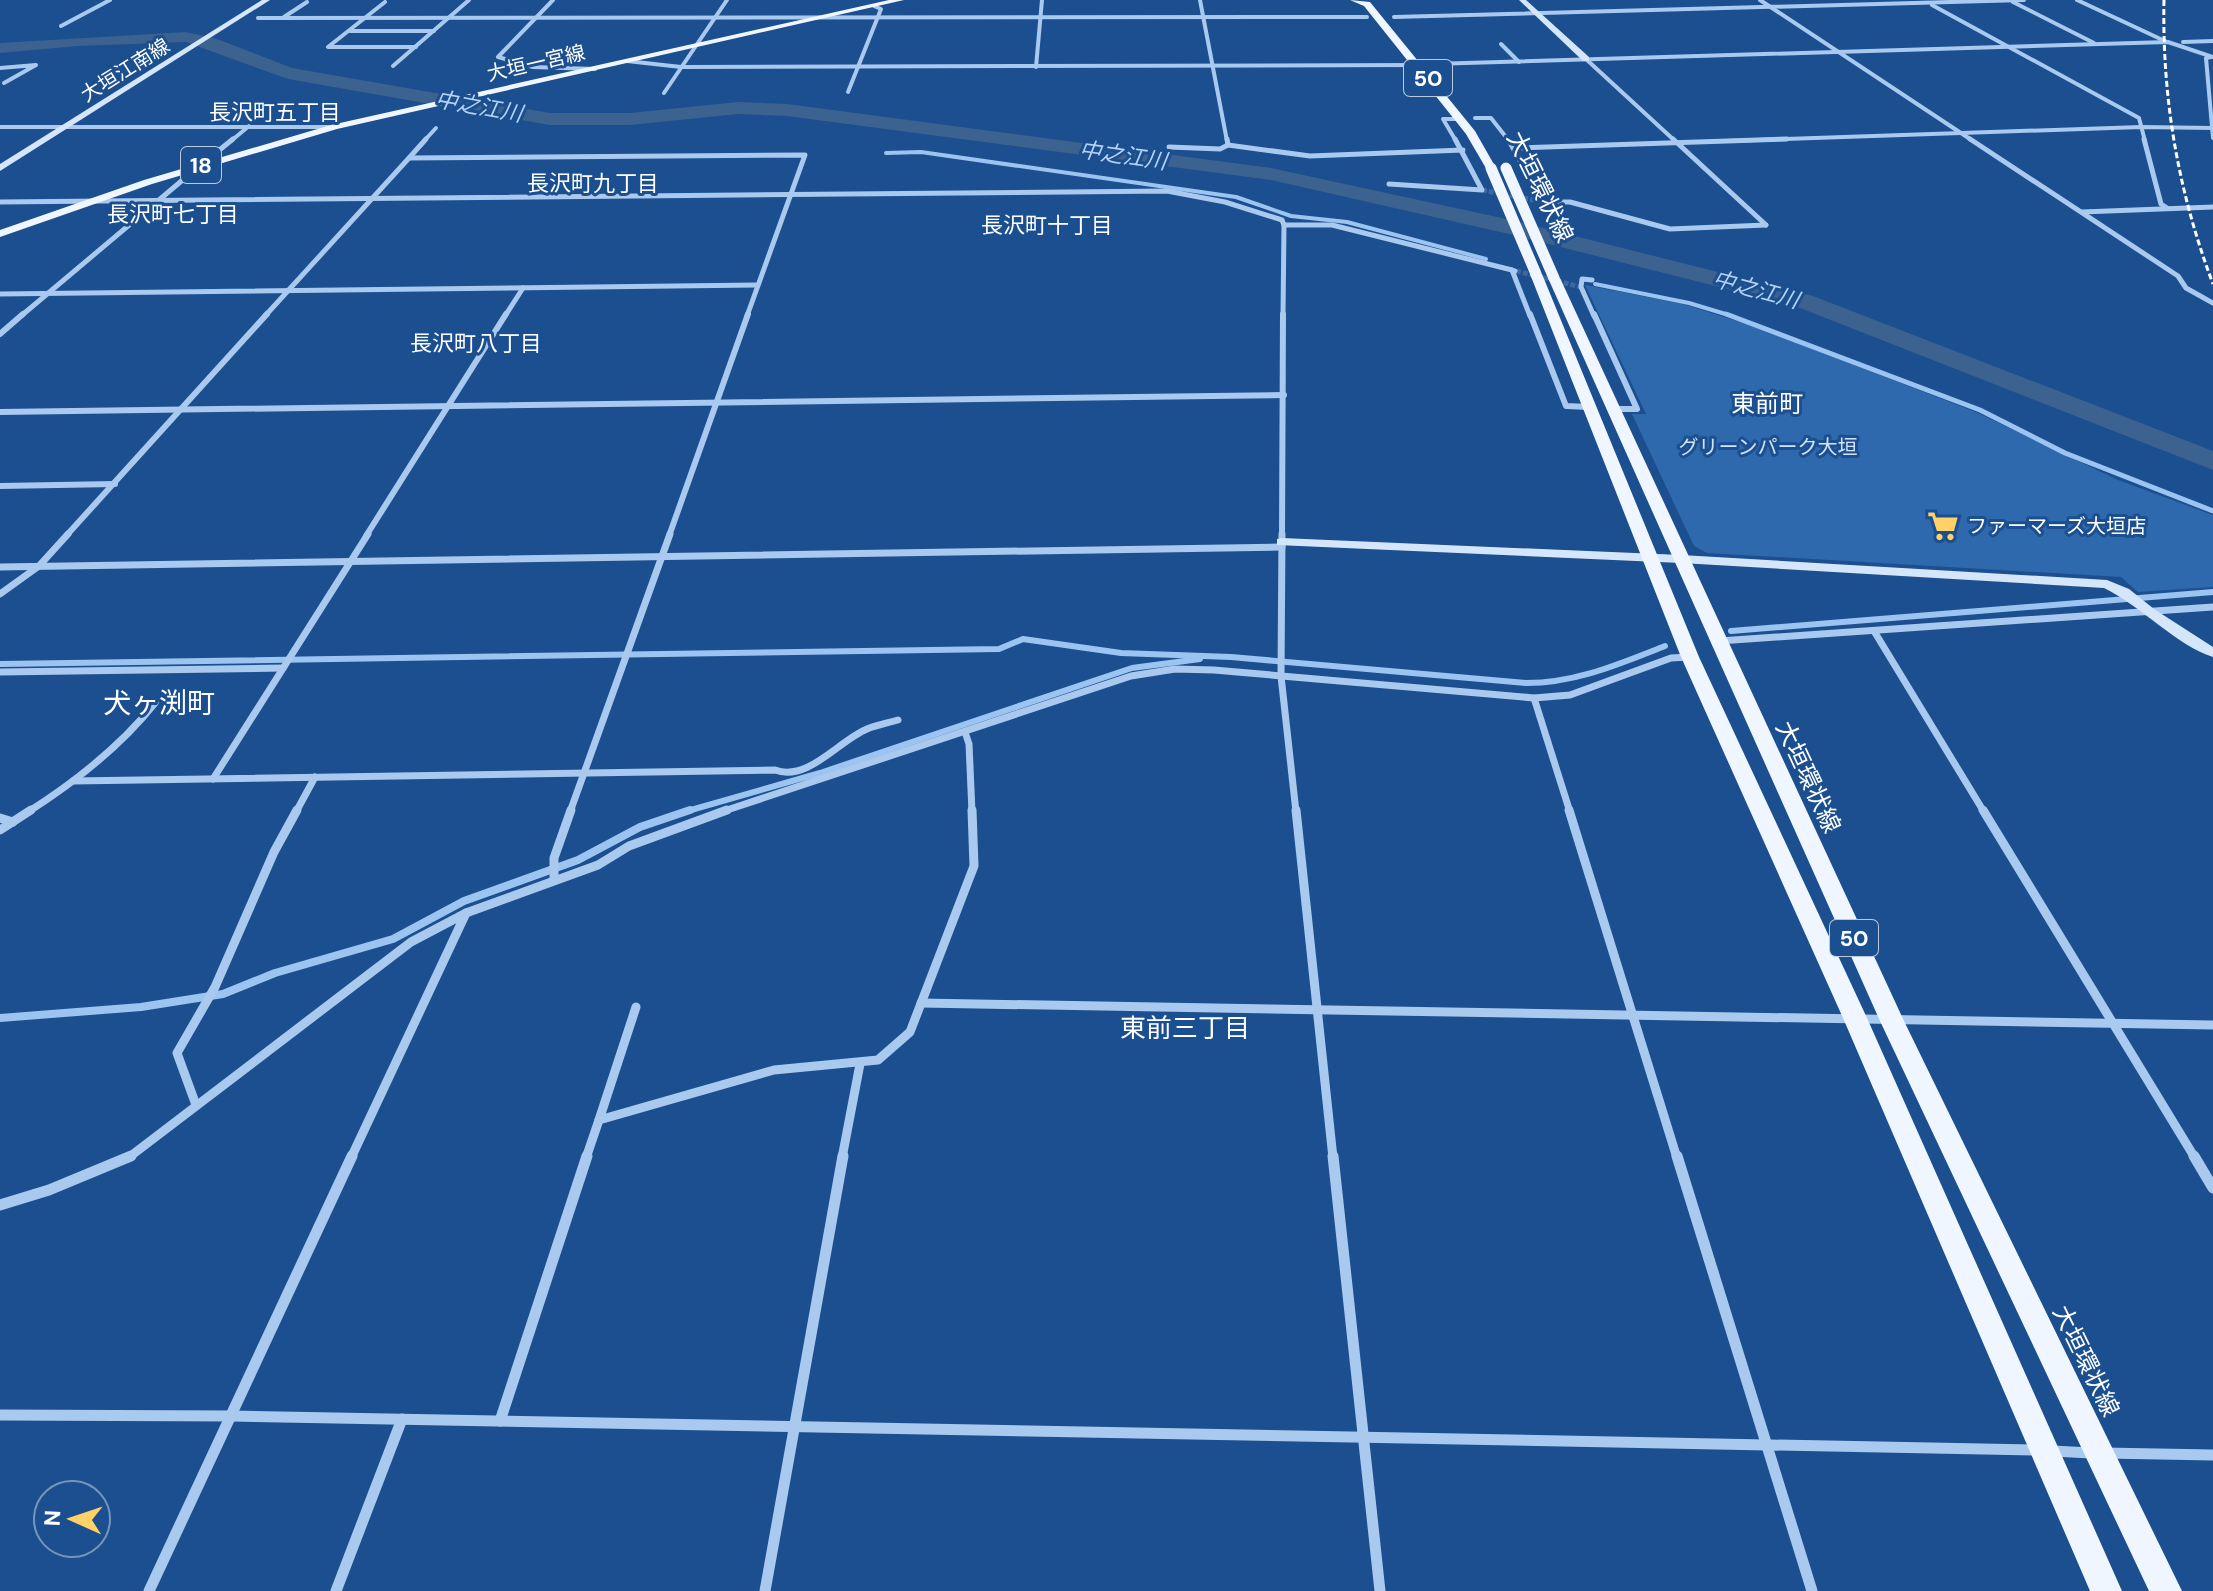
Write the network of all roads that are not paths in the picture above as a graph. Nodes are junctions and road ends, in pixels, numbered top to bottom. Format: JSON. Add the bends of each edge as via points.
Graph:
{"nodes":[{"id":1,"x":110,"y":0,"type":"edge"},
{"id":2,"x":267,"y":0,"type":"edge"},
{"id":3,"x":469,"y":0,"type":"edge"},
{"id":4,"x":553,"y":0,"type":"edge"},
{"id":5,"x":727,"y":0,"type":"edge"},
{"id":6,"x":900,"y":0,"type":"edge"},
{"id":7,"x":1042,"y":0,"type":"edge"},
{"id":8,"x":1200,"y":0,"type":"edge"},
{"id":9,"x":1354,"y":0,"type":"edge"},
{"id":10,"x":1522,"y":0,"type":"edge"},
{"id":11,"x":1760,"y":0,"type":"edge"},
{"id":12,"x":2010,"y":0,"type":"edge"},
{"id":13,"x":2024,"y":0,"type":"edge"},
{"id":14,"x":2077,"y":0,"type":"edge"},
{"id":15,"x":1927,"y":1,"type":"edge"},
{"id":16,"x":307,"y":2,"type":"dead end"},
{"id":17,"x":385,"y":2,"type":"dead end"},
{"id":18,"x":1366,"y":2,"type":"edge"},
{"id":19,"x":874,"y":6,"type":"junction"},
{"id":20,"x":1770,"y":7,"type":"junction"},
{"id":21,"x":1537,"y":13,"type":"junction"},
{"id":22,"x":1391,"y":14,"type":"joint"},
{"id":23,"x":717,"y":17,"type":"junction"},
{"id":24,"x":824,"y":17,"type":"junction"},
{"id":25,"x":1040,"y":17,"type":"junction"},
{"id":26,"x":1204,"y":17,"type":"junction"},
{"id":27,"x":1367,"y":17,"type":"dead end"},
{"id":28,"x":258,"y":18,"type":"dead end"},
{"id":29,"x":283,"y":18,"type":"junction"},
{"id":30,"x":366,"y":18,"type":"junction"},
{"id":31,"x":449,"y":18,"type":"junction"},
{"id":32,"x":537,"y":18,"type":"junction"},
{"id":33,"x":878,"y":18,"type":"junction"},
{"id":34,"x":61,"y":26,"type":"dead end"},
{"id":35,"x":349,"y":31,"type":"junction"},
{"id":36,"x":434,"y":31,"type":"junction"},
{"id":37,"x":2213,"y":41,"type":"edge"},
{"id":38,"x":2168,"y":42,"type":"junction"},
{"id":39,"x":1501,"y":44,"type":"dead end"},
{"id":40,"x":2096,"y":44,"type":"junction"},
{"id":41,"x":2179,"y":44,"type":"junction"},
{"id":42,"x":695,"y":46,"type":"junction"},
{"id":43,"x":416,"y":47,"type":"junction"},
{"id":44,"x":2009,"y":47,"type":"junction"},
{"id":45,"x":1838,"y":52,"type":"junction"},
{"id":46,"x":2212,"y":57,"type":"edge"},
{"id":47,"x":1586,"y":59,"type":"junction"},
{"id":48,"x":627,"y":61,"type":"junction"},
{"id":49,"x":1519,"y":62,"type":"junction"},
{"id":50,"x":1431,"y":64,"type":"junction"},
{"id":51,"x":1418,"y":65,"type":"junction"},
{"id":52,"x":393,"y":66,"type":"dead end"},
{"id":53,"x":1213,"y":66,"type":"junction"},
{"id":54,"x":681,"y":67,"type":"junction"},
{"id":55,"x":858,"y":67,"type":"junction"},
{"id":56,"x":1036,"y":67,"type":"junction"},
{"id":57,"x":0,"y":68,"type":"edge"},
{"id":58,"x":595,"y":69,"type":"junction"},
{"id":59,"x":4,"y":83,"type":"dead end"},
{"id":60,"x":848,"y":92,"type":"dead end"},
{"id":61,"x":664,"y":93,"type":"dead end"},
{"id":62,"x":1475,"y":118,"type":"junction"},
{"id":63,"x":1460,"y":119,"type":"junction"},
{"id":64,"x":249,"y":126,"type":"junction"},
{"id":65,"x":0,"y":127,"type":"edge"},
{"id":66,"x":64,"y":127,"type":"junction"},
{"id":67,"x":335,"y":127,"type":"junction"},
{"id":68,"x":2141,"y":127,"type":"junction"},
{"id":69,"x":436,"y":128,"type":"dead end"},
{"id":70,"x":2212,"y":128,"type":"edge"},
{"id":71,"x":1485,"y":133,"type":"dead end"},
{"id":72,"x":1962,"y":133,"type":"junction"},
{"id":73,"x":2213,"y":138,"type":"edge"},
{"id":74,"x":1677,"y":142,"type":"junction"},
{"id":75,"x":1228,"y":145,"type":"junction"},
{"id":76,"x":1169,"y":147,"type":"dead end"},
{"id":77,"x":1515,"y":148,"type":"junction"},
{"id":78,"x":1463,"y":150,"type":"junction"},
{"id":79,"x":409,"y":158,"type":"junction"},
{"id":80,"x":219,"y":160,"type":"junction"},
{"id":81,"x":1503,"y":162,"type":"dead end"},
{"id":82,"x":0,"y":168,"type":"edge"},
{"id":83,"x":185,"y":170,"type":"junction"},
{"id":84,"x":1389,"y":184,"type":"dead end"},
{"id":85,"x":791,"y":194,"type":"junction"},
{"id":86,"x":372,"y":199,"type":"junction"},
{"id":87,"x":160,"y":200,"type":"junction"},
{"id":88,"x":89,"y":201,"type":"junction"},
{"id":89,"x":0,"y":202,"type":"edge"},
{"id":90,"x":2213,"y":207,"type":"edge"},
{"id":91,"x":2167,"y":208,"type":"junction"},
{"id":92,"x":2081,"y":212,"type":"junction"},
{"id":93,"x":1284,"y":225,"type":"junction"},
{"id":94,"x":0,"y":234,"type":"edge"},
{"id":95,"x":1530,"y":273,"type":"junction"},
{"id":96,"x":1592,"y":280,"type":"dead end"},
{"id":97,"x":757,"y":285,"type":"junction"},
{"id":98,"x":523,"y":288,"type":"junction"},
{"id":99,"x":288,"y":291,"type":"junction"},
{"id":100,"x":0,"y":294,"type":"edge"},
{"id":101,"x":48,"y":294,"type":"junction"},
{"id":102,"x":2213,"y":303,"type":"edge"},
{"id":103,"x":0,"y":334,"type":"edge"},
{"id":104,"x":1284,"y":395,"type":"junction"},
{"id":105,"x":715,"y":402,"type":"junction"},
{"id":106,"x":449,"y":406,"type":"junction"},
{"id":107,"x":180,"y":409,"type":"junction"},
{"id":108,"x":1612,"y":409,"type":"junction"},
{"id":109,"x":0,"y":412,"type":"edge"},
{"id":110,"x":115,"y":484,"type":"junction"},
{"id":111,"x":0,"y":486,"type":"edge"},
{"id":112,"x":1282,"y":545,"type":"junction"},
{"id":113,"x":661,"y":557,"type":"junction"},
{"id":114,"x":1649,"y":558,"type":"junction"},
{"id":115,"x":1681,"y":559,"type":"junction"},
{"id":116,"x":350,"y":562,"type":"junction"},
{"id":117,"x":39,"y":566,"type":"junction"},
{"id":118,"x":0,"y":567,"type":"edge"},
{"id":119,"x":0,"y":594,"type":"edge"},
{"id":120,"x":2213,"y":607,"type":"edge"},
{"id":121,"x":2145,"y":610,"type":"junction"},
{"id":122,"x":1874,"y":631,"type":"junction"},
{"id":123,"x":1717,"y":641,"type":"junction"},
{"id":124,"x":2213,"y":653,"type":"edge"},
{"id":125,"x":1690,"y":657,"type":"junction"},
{"id":126,"x":283,"y":668,"type":"junction"},
{"id":127,"x":0,"y":672,"type":"edge"},
{"id":128,"x":1281,"y":676,"type":"junction"},
{"id":129,"x":1534,"y":698,"type":"junction"},
{"id":130,"x":155,"y":703,"type":"dead end"},
{"id":131,"x":898,"y":720,"type":"dead end"},
{"id":132,"x":965,"y":732,"type":"junction"},
{"id":133,"x":586,"y":773,"type":"junction"},
{"id":134,"x":315,"y":777,"type":"junction"},
{"id":135,"x":213,"y":779,"type":"junction"},
{"id":136,"x":73,"y":781,"type":"junction"},
{"id":137,"x":0,"y":818,"type":"edge"},
{"id":138,"x":13,"y":822,"type":"junction"},
{"id":139,"x":0,"y":830,"type":"edge"},
{"id":140,"x":553,"y":874,"type":"junction"},
{"id":141,"x":466,"y":913,"type":"junction"},
{"id":142,"x":921,"y":1003,"type":"junction"},
{"id":143,"x":636,"y":1007,"type":"dead end"},
{"id":144,"x":1318,"y":1010,"type":"junction"},
{"id":145,"x":1634,"y":1016,"type":"junction"},
{"id":146,"x":1855,"y":1018,"type":"junction"},
{"id":147,"x":1892,"y":1021,"type":"junction"},
{"id":148,"x":2113,"y":1024,"type":"junction"},
{"id":149,"x":2213,"y":1025,"type":"edge"},
{"id":150,"x":860,"y":1064,"type":"junction"},
{"id":151,"x":196,"y":1105,"type":"junction"},
{"id":152,"x":599,"y":1120,"type":"junction"},
{"id":153,"x":2213,"y":1188,"type":"edge"},
{"id":154,"x":0,"y":1205,"type":"edge"},
{"id":155,"x":0,"y":1415,"type":"edge"},
{"id":156,"x":231,"y":1416,"type":"junction"},
{"id":157,"x":402,"y":1419,"type":"junction"},
{"id":158,"x":500,"y":1421,"type":"junction"},
{"id":159,"x":792,"y":1427,"type":"junction"},
{"id":160,"x":1363,"y":1438,"type":"junction"},
{"id":161,"x":1767,"y":1446,"type":"junction"},
{"id":162,"x":2042,"y":1450,"type":"junction"},
{"id":163,"x":2102,"y":1453,"type":"junction"},
{"id":164,"x":2213,"y":1455,"type":"edge"},
{"id":165,"x":149,"y":1591,"type":"edge"},
{"id":166,"x":336,"y":1591,"type":"edge"},
{"id":167,"x":765,"y":1591,"type":"edge"},
{"id":168,"x":1380,"y":1591,"type":"edge"},
{"id":169,"x":1812,"y":1591,"type":"edge"},
{"id":170,"x":2106,"y":1591,"type":"edge"},
{"id":171,"x":2166,"y":1591,"type":"edge"}],
"edges":[{"from":1,"to":34,"type":"street"},
{"from":2,"to":66,"type":"street","name":"大垣江南線"},
{"from":3,"to":31,"type":"street"},
{"from":4,"to":32,"type":"street"},
{"from":5,"to":23,"type":"street"},
{"from":6,"to":19,"type":"main road","name":"大垣一宮線","number":"18"},
{"from":7,"to":25,"type":"street"},
{"from":8,"to":26,"type":"street"},
{"from":9,"to":18,"type":"main road","name":"大垣環状線","number":"50"},
{"from":10,"to":21,"type":"street"},
{"from":11,"to":20,"type":"street"},
{"from":12,"to":13,"type":"street"},
{"from":12,"to":15,"type":"street"},
{"from":12,"to":40,"type":"street"},
{"from":14,"to":38,"type":"street"},
{"from":15,"to":20,"type":"street"},
{"from":15,"to":44,"type":"street"},
{"from":16,"to":29,"type":"street"},
{"from":17,"to":30,"type":"street"},
{"from":18,"to":51,"type":"main road","name":"大垣環状線","number":"50"},
{"from":19,"to":24,"type":"main road","name":"大垣一宮線","number":"18"},
{"from":19,"to":33,"type":"street","via":[[881,9]]},
{"from":20,"to":21,"type":"street"},
{"from":20,"to":45,"type":"street"},
{"from":21,"to":22,"type":"street"},
{"from":21,"to":47,"type":"street"},
{"from":22,"to":50,"type":"main road","name":"大垣環状線","number":"50"},
{"from":23,"to":24,"type":"street"},
{"from":23,"to":32,"type":"street"},
{"from":23,"to":42,"type":"street"},
{"from":24,"to":33,"type":"street"},
{"from":24,"to":42,"type":"main road","name":"大垣一宮線","number":"18"},
{"from":25,"to":26,"type":"street"},
{"from":25,"to":33,"type":"street"},
{"from":25,"to":56,"type":"street"},
{"from":26,"to":27,"type":"street"},
{"from":26,"to":53,"type":"street"},
{"from":28,"to":29,"type":"street"},
{"from":29,"to":30,"type":"street"},
{"from":30,"to":31,"type":"street"},
{"from":30,"to":35,"type":"street"},
{"from":31,"to":32,"type":"street"},
{"from":31,"to":36,"type":"street"},
{"from":32,"to":58,"type":"street","via":[[498,57],[533,67]]},
{"from":33,"to":55,"type":"street"},
{"from":35,"to":36,"type":"street"},
{"from":35,"to":43,"type":"street","via":[[328,47]]},
{"from":36,"to":43,"type":"street"},
{"from":37,"to":41,"type":"street"},
{"from":38,"to":40,"type":"street"},
{"from":38,"to":41,"type":"street"},
{"from":39,"to":49,"type":"street"},
{"from":40,"to":44,"type":"street"},
{"from":41,"to":46,"type":"street"},
{"from":42,"to":48,"type":"main road","name":"大垣一宮線","number":"18"},
{"from":42,"to":54,"type":"street"},
{"from":43,"to":52,"type":"street"},
{"from":44,"to":45,"type":"street"},
{"from":44,"to":68,"type":"street","via":[[2139,118]]},
{"from":45,"to":47,"type":"street"},
{"from":45,"to":72,"type":"street"},
{"from":46,"to":70,"type":"street","via":[[2206,58]]},
{"from":47,"to":49,"type":"street"},
{"from":47,"to":74,"type":"street"},
{"from":48,"to":54,"type":"street"},
{"from":48,"to":58,"type":"main road","name":"大垣一宮線","number":"18"},
{"from":49,"to":50,"type":"street"},
{"from":50,"to":62,"type":"main road","name":"大垣環状線","number":"50"},
{"from":51,"to":53,"type":"street"},
{"from":51,"to":63,"type":"main road","name":"大垣環状線","number":"50"},
{"from":53,"to":56,"type":"street"},
{"from":53,"to":75,"type":"street"},
{"from":54,"to":55,"type":"street"},
{"from":54,"to":61,"type":"street"},
{"from":55,"to":56,"type":"street"},
{"from":55,"to":60,"type":"street"},
{"from":57,"to":59,"type":"street","via":[[36,65]]},
{"from":58,"to":67,"type":"main road","name":"大垣一宮線","number":"18"},
{"from":62,"to":71,"type":"main road","name":"大垣環状線","number":"50"},
{"from":62,"to":77,"type":"street","via":[[1491,118]]},
{"from":63,"to":78,"type":"street","via":[[1443,119]]},
{"from":63,"to":95,"type":"main road","name":"大垣環状線","number":"50","bridge":true,"via":[[1491,168]]},
{"from":64,"to":66,"type":"street"},
{"from":64,"to":67,"type":"street"},
{"from":64,"to":80,"type":"street","via":[[212,156]]},
{"from":65,"to":66,"type":"street"},
{"from":66,"to":82,"type":"street","name":"大垣江南線"},
{"from":67,"to":80,"type":"main road","name":"大垣一宮線","number":"18"},
{"from":68,"to":70,"type":"street"},
{"from":68,"to":72,"type":"street"},
{"from":68,"to":91,"type":"street","via":[[2161,204]]},
{"from":69,"to":79,"type":"street"},
{"from":70,"to":73,"type":"street"},
{"from":72,"to":74,"type":"street"},
{"from":72,"to":92,"type":"street"},
{"from":74,"to":77,"type":"street"},
{"from":74,"to":77,"type":"street","via":[[1766,225],[1670,229],[1570,202],[1543,202]]},
{"from":75,"to":76,"type":"street"},
{"from":75,"to":78,"type":"street","via":[[1310,156]]},
{"from":78,"to":84,"type":"street","via":[[1482,190]]},
{"from":79,"to":85,"type":"street","via":[[805,155]]},
{"from":79,"to":86,"type":"street"},
{"from":80,"to":83,"type":"main road","name":"大垣一宮線","number":"18"},
{"from":81,"to":95,"type":"main road","name":"大垣環状線","number":"50","bridge":true},
{"from":83,"to":87,"type":"street","via":[[191,173]]},
{"from":83,"to":88,"type":"main road","name":"大垣一宮線","number":"18"},
{"from":85,"to":86,"type":"street"},
{"from":85,"to":93,"type":"street","via":[[1167,191],[1243,205]]},
{"from":85,"to":97,"type":"street"},
{"from":86,"to":87,"type":"street"},
{"from":86,"to":99,"type":"street"},
{"from":87,"to":88,"type":"street"},
{"from":87,"to":101,"type":"street"},
{"from":88,"to":89,"type":"street"},
{"from":88,"to":94,"type":"main road","name":"大垣一宮線","number":"18"},
{"from":90,"to":91,"type":"street"},
{"from":91,"to":92,"type":"street"},
{"from":92,"to":102,"type":"street"},
{"from":93,"to":95,"type":"street","via":[[1332,225]]},
{"from":93,"to":104,"type":"street"},
{"from":95,"to":108,"type":"main road","name":"大垣環状線","number":"50"},
{"from":95,"to":114,"type":"main road","name":"大垣環状線","number":"50"},
{"from":96,"to":108,"type":"street","via":[[1582,279],[1581,287],[1637,409]]},
{"from":97,"to":98,"type":"street"},
{"from":97,"to":105,"type":"street"},
{"from":98,"to":99,"type":"street"},
{"from":98,"to":106,"type":"street"},
{"from":99,"to":101,"type":"street"},
{"from":99,"to":107,"type":"street"},
{"from":100,"to":101,"type":"street"},
{"from":101,"to":103,"type":"street"},
{"from":104,"to":105,"type":"street"},
{"from":104,"to":112,"type":"street"},
{"from":105,"to":106,"type":"street"},
{"from":105,"to":113,"type":"street"},
{"from":106,"to":107,"type":"street"},
{"from":106,"to":116,"type":"street"},
{"from":107,"to":109,"type":"street"},
{"from":107,"to":110,"type":"street"},
{"from":108,"to":115,"type":"main road","name":"大垣環状線","number":"50"},
{"from":110,"to":111,"type":"street"},
{"from":110,"to":117,"type":"street"},
{"from":112,"to":113,"type":"street"},
{"from":112,"to":114,"type":"street"},
{"from":112,"to":128,"type":"street"},
{"from":113,"to":116,"type":"street"},
{"from":113,"to":133,"type":"street"},
{"from":114,"to":115,"type":"street"},
{"from":114,"to":125,"type":"main road","name":"大垣環状線","number":"50"},
{"from":115,"to":121,"type":"street","via":[[2107,584]]},
{"from":115,"to":123,"type":"main road","name":"大垣環状線","number":"50"},
{"from":116,"to":117,"type":"street"},
{"from":116,"to":126,"type":"street"},
{"from":117,"to":118,"type":"street"},
{"from":117,"to":119,"type":"street"},
{"from":120,"to":121,"type":"street"},
{"from":121,"to":122,"type":"street"},
{"from":121,"to":124,"type":"street"},
{"from":122,"to":123,"type":"street"},
{"from":122,"to":148,"type":"street"},
{"from":123,"to":147,"type":"main road","name":"大垣環状線","number":"50"},
{"from":125,"to":129,"type":"street","via":[[1671,658],[1570,695]]},
{"from":125,"to":146,"type":"main road","name":"大垣環状線","number":"50"},
{"from":126,"to":127,"type":"street"},
{"from":126,"to":135,"type":"street"},
{"from":128,"to":129,"type":"street"},
{"from":128,"to":132,"type":"street","via":[[1175,669],[1131,676]]},
{"from":128,"to":144,"type":"street"},
{"from":129,"to":145,"type":"street"},
{"from":130,"to":136,"type":"street"},
{"from":131,"to":133,"type":"street","via":[[847,738],[812,765],[786,774]]},
{"from":132,"to":140,"type":"street","via":[[708,816],[629,846],[598,865]]},
{"from":132,"to":142,"type":"street","via":[[974,866]]},
{"from":133,"to":134,"type":"street"},
{"from":133,"to":140,"type":"street"},
{"from":134,"to":135,"type":"street"},
{"from":134,"to":151,"type":"street","via":[[274,852],[215,987],[177,1053]]},
{"from":135,"to":136,"type":"street"},
{"from":136,"to":138,"type":"street"},
{"from":137,"to":138,"type":"street"},
{"from":138,"to":139,"type":"street"},
{"from":140,"to":141,"type":"street"},
{"from":141,"to":151,"type":"street","via":[[411,942]]},
{"from":141,"to":156,"type":"street"},
{"from":142,"to":144,"type":"street"},
{"from":142,"to":150,"type":"street","via":[[910,1032],[878,1060]]},
{"from":143,"to":152,"type":"street"},
{"from":144,"to":145,"type":"street"},
{"from":144,"to":160,"type":"street"},
{"from":145,"to":146,"type":"street"},
{"from":145,"to":161,"type":"street"},
{"from":146,"to":147,"type":"street"},
{"from":146,"to":162,"type":"main road","name":"大垣環状線","number":"50"},
{"from":147,"to":148,"type":"street"},
{"from":147,"to":163,"type":"main road","name":"大垣環状線","number":"50"},
{"from":148,"to":149,"type":"street"},
{"from":148,"to":153,"type":"street"},
{"from":150,"to":152,"type":"street","via":[[774,1070]]},
{"from":150,"to":159,"type":"street"},
{"from":151,"to":154,"type":"street","via":[[127,1159]]},
{"from":152,"to":158,"type":"street"},
{"from":155,"to":156,"type":"street"},
{"from":156,"to":157,"type":"street"},
{"from":156,"to":165,"type":"street"},
{"from":157,"to":158,"type":"street"},
{"from":157,"to":166,"type":"street"},
{"from":158,"to":159,"type":"street"},
{"from":159,"to":160,"type":"street"},
{"from":159,"to":167,"type":"street"},
{"from":160,"to":161,"type":"street"},
{"from":160,"to":168,"type":"street"},
{"from":161,"to":162,"type":"street"},
{"from":161,"to":169,"type":"street"},
{"from":162,"to":163,"type":"street"},
{"from":162,"to":170,"type":"main road","name":"大垣環状線","number":"50"},
{"from":163,"to":164,"type":"street"},
{"from":163,"to":171,"type":"main road","name":"大垣環状線","number":"50"}]}
